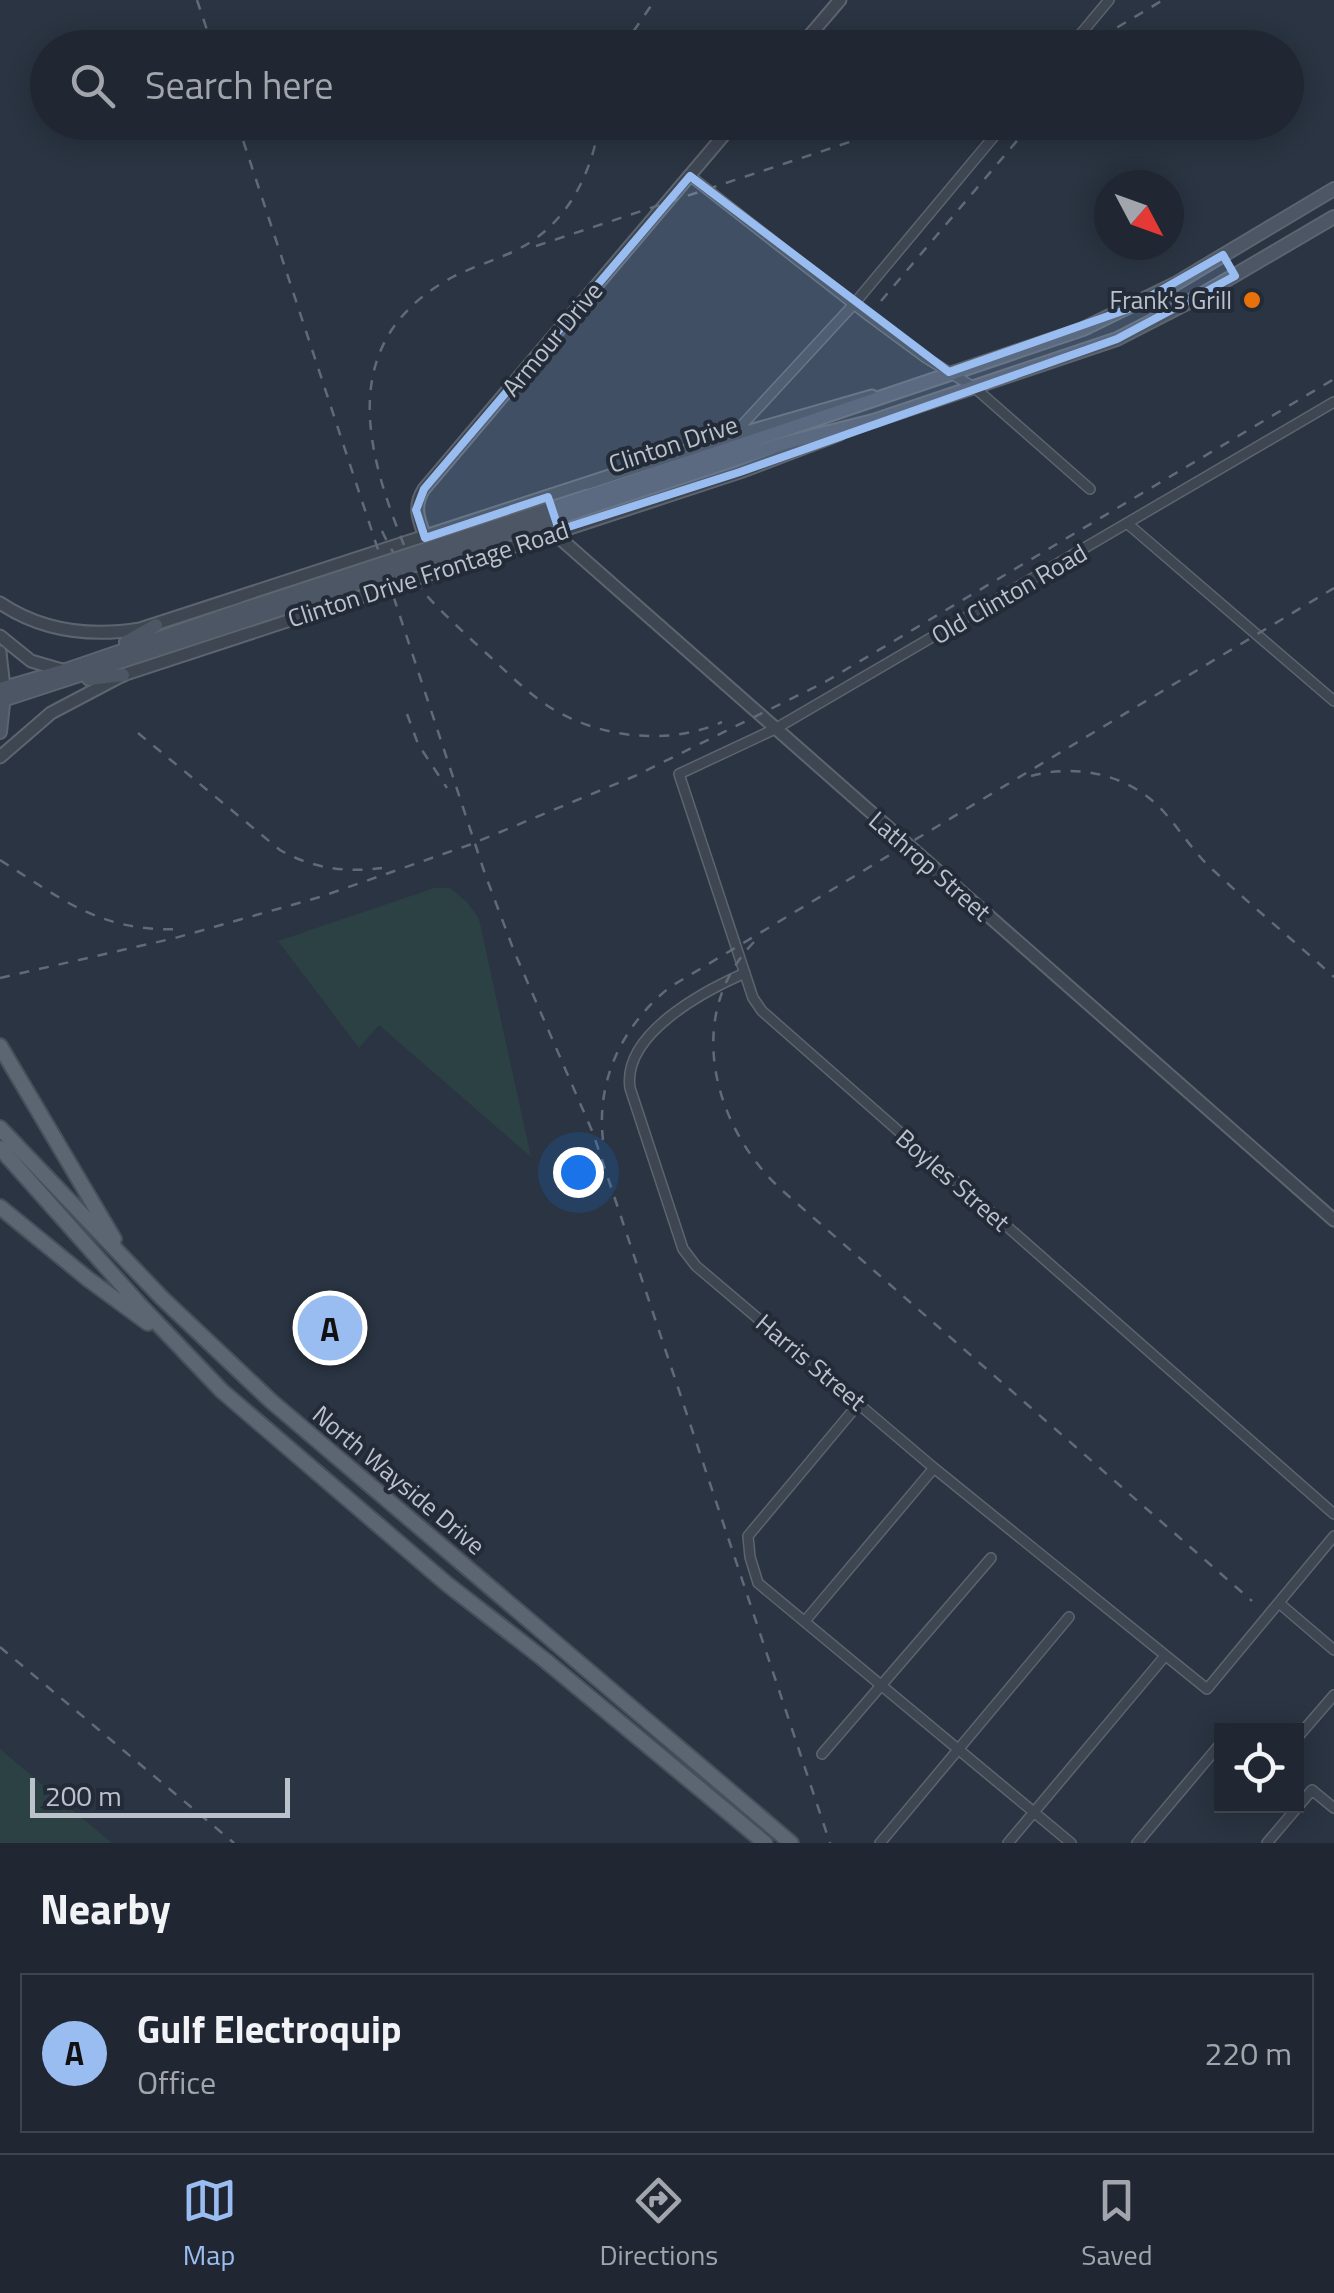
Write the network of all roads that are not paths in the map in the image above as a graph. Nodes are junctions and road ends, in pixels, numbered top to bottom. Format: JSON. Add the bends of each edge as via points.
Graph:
{"nodes":[{"id":1,"x":840,"y":0,"type":"edge"},
{"id":2,"x":1109,"y":0,"type":"edge"},
{"id":3,"x":814,"y":30,"type":"edge"},
{"id":4,"x":1084,"y":30,"type":"edge"},
{"id":5,"x":720,"y":140,"type":"edge"},
{"id":6,"x":991,"y":140,"type":"edge"},
{"id":7,"x":690,"y":176,"type":"junction"},
{"id":8,"x":1334,"y":190,"type":"edge"},
{"id":9,"x":1334,"y":217,"type":"edge"},
{"id":10,"x":1222,"y":255,"type":"junction"},
{"id":11,"x":1235,"y":276,"type":"junction"},
{"id":12,"x":854,"y":304,"type":"junction"},
{"id":13,"x":949,"y":372,"type":"junction"},
{"id":14,"x":975,"y":388,"type":"junction"},
{"id":15,"x":882,"y":395,"type":"junction"},
{"id":16,"x":1334,"y":402,"type":"edge"},
{"id":17,"x":873,"y":422,"type":"junction"},
{"id":18,"x":732,"y":436,"type":"junction"},
{"id":19,"x":1090,"y":489,"type":"dead end"},
{"id":20,"x":548,"y":497,"type":"junction"},
{"id":21,"x":591,"y":501,"type":"junction"},
{"id":22,"x":1128,"y":524,"type":"junction"},
{"id":23,"x":559,"y":530,"type":"junction"},
{"id":24,"x":425,"y":538,"type":"junction"},
{"id":25,"x":436,"y":571,"type":"junction"},
{"id":26,"x":0,"y":604,"type":"edge"},
{"id":27,"x":246,"y":615,"type":"junction"},
{"id":28,"x":156,"y":625,"type":"junction"},
{"id":29,"x":0,"y":636,"type":"edge"},
{"id":30,"x":0,"y":652,"type":"edge"},
{"id":31,"x":88,"y":662,"type":"junction"},
{"id":32,"x":66,"y":670,"type":"junction"},
{"id":33,"x":123,"y":675,"type":"junction"},
{"id":34,"x":56,"y":684,"type":"junction"},
{"id":35,"x":2,"y":695,"type":"edge"},
{"id":36,"x":1334,"y":701,"type":"edge"},
{"id":37,"x":775,"y":728,"type":"junction"},
{"id":38,"x":0,"y":732,"type":"edge"},
{"id":39,"x":0,"y":758,"type":"edge"},
{"id":40,"x":679,"y":774,"type":"joint"},
{"id":41,"x":745,"y":973,"type":"junction"},
{"id":42,"x":0,"y":1046,"type":"edge"},
{"id":43,"x":0,"y":1128,"type":"edge"},
{"id":44,"x":0,"y":1148,"type":"edge"},
{"id":45,"x":0,"y":1208,"type":"edge"},
{"id":46,"x":1334,"y":1220,"type":"edge"},
{"id":47,"x":140,"y":1274,"type":"junction"},
{"id":48,"x":180,"y":1348,"type":"junction"},
{"id":49,"x":860,"y":1402,"type":"junction"},
{"id":50,"x":934,"y":1468,"type":"junction"},
{"id":51,"x":1334,"y":1514,"type":"edge"},
{"id":52,"x":1334,"y":1536,"type":"edge"},
{"id":53,"x":991,"y":1558,"type":"dead end"},
{"id":54,"x":1279,"y":1603,"type":"junction"},
{"id":55,"x":1069,"y":1617,"type":"dead end"},
{"id":56,"x":805,"y":1621,"type":"junction"},
{"id":57,"x":1334,"y":1650,"type":"edge"},
{"id":58,"x":1165,"y":1656,"type":"junction"},
{"id":59,"x":880,"y":1685,"type":"junction"},
{"id":60,"x":1334,"y":1695,"type":"edge"},
{"id":61,"x":1304,"y":1730,"type":"edge"},
{"id":62,"x":958,"y":1749,"type":"junction"},
{"id":63,"x":1214,"y":1752,"type":"edge"},
{"id":64,"x":822,"y":1754,"type":"dead end"},
{"id":65,"x":1334,"y":1808,"type":"edge"},
{"id":66,"x":1034,"y":1813,"type":"junction"},
{"id":67,"x":764,"y":1843,"type":"edge"},
{"id":68,"x":792,"y":1843,"type":"edge"},
{"id":69,"x":880,"y":1843,"type":"edge"},
{"id":70,"x":1008,"y":1843,"type":"edge"},
{"id":71,"x":1071,"y":1843,"type":"edge"},
{"id":72,"x":1138,"y":1843,"type":"edge"},
{"id":73,"x":1267,"y":1843,"type":"edge"}],
"edges":[{"from":1,"to":3,"type":"street"},
{"from":2,"to":4,"type":"street"},
{"from":5,"to":7,"type":"street","name":"Armour Drive"},
{"from":6,"to":12,"type":"street"},
{"from":7,"to":12,"type":"street"},
{"from":7,"to":24,"type":"street","name":"Armour Drive","via":[[424,489],[416,510]]},
{"from":8,"to":10,"type":"main road","name":"Clinton Drive"},
{"from":9,"to":11,"type":"main road","name":"Clinton Drive"},
{"from":10,"to":11,"type":"main road"},
{"from":10,"to":13,"type":"main road","name":"Clinton Drive","via":[[1098,322]]},
{"from":11,"to":14,"type":"main road","name":"Clinton Drive","via":[[1118,340]]},
{"from":12,"to":13,"type":"street"},
{"from":12,"to":18,"type":"street"},
{"from":13,"to":14,"type":"street"},
{"from":13,"to":15,"type":"main road","name":"Clinton Drive"},
{"from":14,"to":17,"type":"main road","name":"Clinton Drive"},
{"from":14,"to":19,"type":"street"},
{"from":15,"to":18,"type":"street","name":"Clinton Drive Frontage Road"},
{"from":15,"to":21,"type":"main road","name":"Clinton Drive"},
{"from":16,"to":22,"type":"street","name":"Old Clinton Road"},
{"from":17,"to":21,"type":"main road","name":"Clinton Drive"},
{"from":17,"to":23,"type":"street","name":"Clinton Drive Frontage Road"},
{"from":18,"to":20,"type":"street","name":"Clinton Drive Frontage Road"},
{"from":20,"to":23,"type":"street","name":"Lathrop Street"},
{"from":20,"to":24,"type":"street","name":"Clinton Drive Frontage Road"},
{"from":21,"to":27,"type":"main road","name":"Clinton Drive","bridge":true},
{"from":22,"to":36,"type":"street"},
{"from":22,"to":37,"type":"street","name":"Old Clinton Road"},
{"from":23,"to":25,"type":"street","name":"Clinton Drive Frontage Road"},
{"from":23,"to":37,"type":"street","name":"Lathrop Street","via":[[563,541]]},
{"from":24,"to":25,"type":"street","name":"Armour Drive"},
{"from":24,"to":28,"type":"street","name":"Clinton Drive Frontage Road"},
{"from":25,"to":33,"type":"street","name":"Clinton Drive Frontage Road"},
{"from":26,"to":28,"type":"street","name":"Clinton Drive Frontage Road","via":[[43,624],[88,634]]},
{"from":27,"to":31,"type":"main road","name":"Clinton Drive"},
{"from":27,"to":34,"type":"main road","name":"Clinton Drive"},
{"from":28,"to":31,"type":"main road"},
{"from":29,"to":32,"type":"street","via":[[31,661]]},
{"from":30,"to":35,"type":"street"},
{"from":31,"to":32,"type":"main road","name":"Clinton Drive"},
{"from":32,"to":35,"type":"main road","name":"Clinton Drive"},
{"from":33,"to":34,"type":"main road"},
{"from":33,"to":39,"type":"street","name":"Clinton Drive Frontage Road","via":[[51,713]]},
{"from":34,"to":35,"type":"main road","name":"Clinton Drive"},
{"from":35,"to":38,"type":"main road"},
{"from":37,"to":40,"type":"street","name":"Old Clinton Road"},
{"from":37,"to":46,"type":"street","name":"Lathrop Street"},
{"from":40,"to":41,"type":"street","name":"Boyles Street"},
{"from":41,"to":49,"type":"street","name":"Harris Street","via":[[666,1019],[636,1056],[630,1088],[686,1255]]},
{"from":41,"to":51,"type":"street","name":"Boyles Street","via":[[767,1017]]},
{"from":42,"to":47,"type":"main road"},
{"from":43,"to":47,"type":"main road","name":"North Wayside Drive"},
{"from":44,"to":48,"type":"main road","name":"North Wayside Drive"},
{"from":45,"to":48,"type":"main road"},
{"from":47,"to":68,"type":"main road","name":"North Wayside Drive","via":[[271,1402]]},
{"from":48,"to":67,"type":"main road","name":"North Wayside Drive","via":[[324,1480]]},
{"from":49,"to":50,"type":"street","name":"Harris Street"},
{"from":49,"to":56,"type":"street","via":[[748,1536],[758,1583]]},
{"from":50,"to":56,"type":"street"},
{"from":50,"to":58,"type":"street","name":"Harris Street"},
{"from":52,"to":54,"type":"street"},
{"from":53,"to":59,"type":"street"},
{"from":54,"to":57,"type":"street"},
{"from":54,"to":58,"type":"street","name":"Harris Street","via":[[1207,1690]]},
{"from":55,"to":62,"type":"street"},
{"from":56,"to":59,"type":"street"},
{"from":58,"to":66,"type":"street"},
{"from":59,"to":62,"type":"street"},
{"from":59,"to":64,"type":"street"},
{"from":60,"to":61,"type":"street"},
{"from":62,"to":66,"type":"street"},
{"from":62,"to":69,"type":"street"},
{"from":63,"to":72,"type":"street"},
{"from":65,"to":73,"type":"street","via":[[1312,1790]]},
{"from":66,"to":70,"type":"street"},
{"from":66,"to":71,"type":"street"}]}
